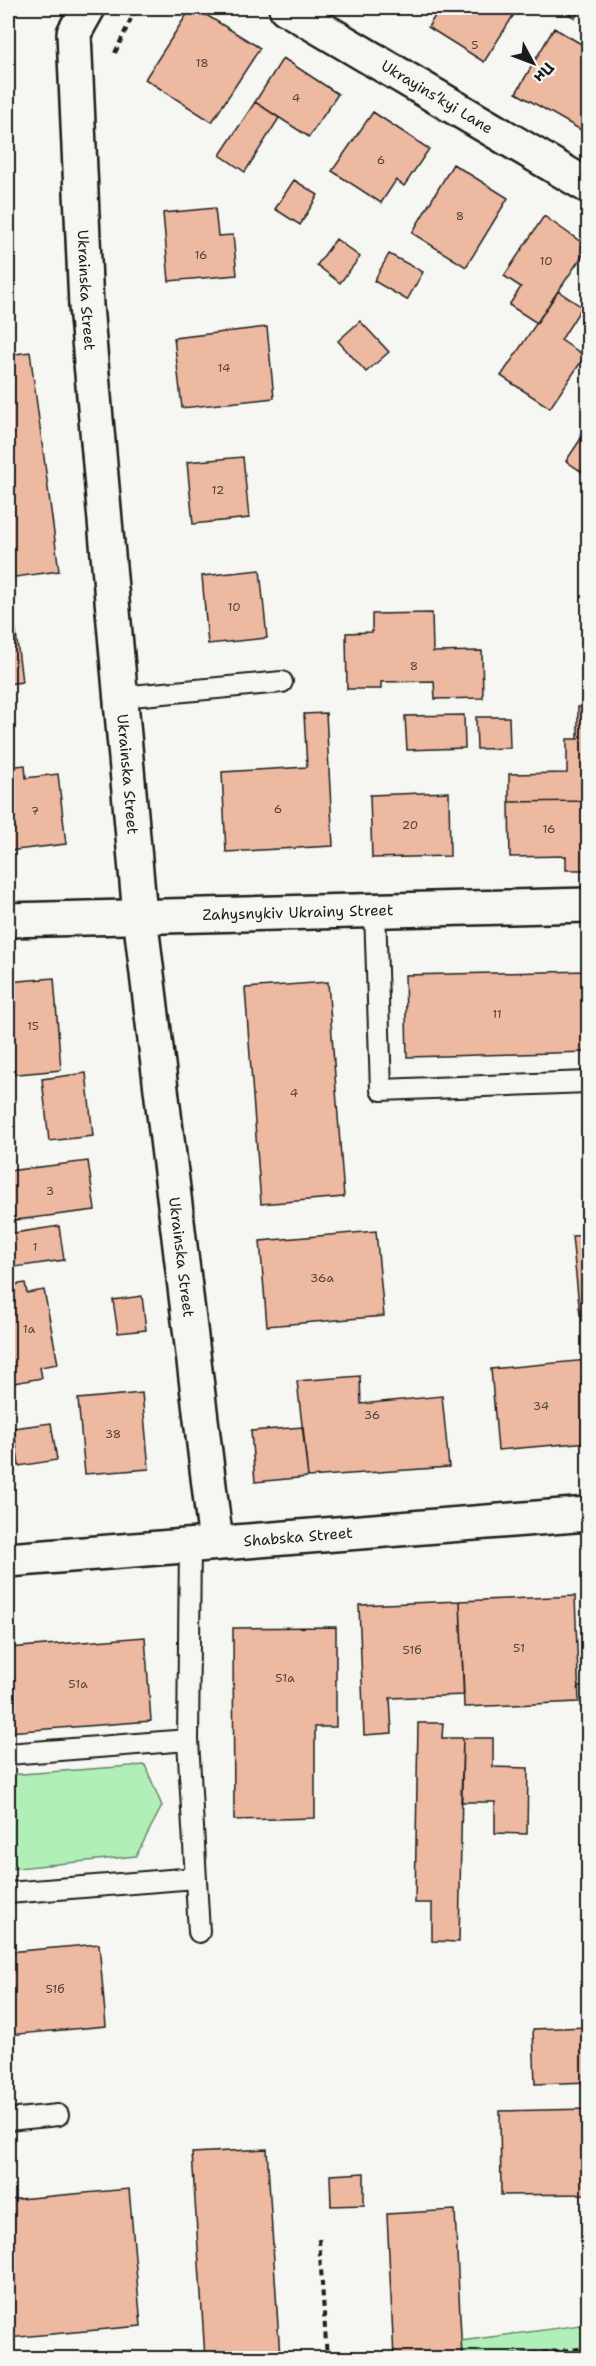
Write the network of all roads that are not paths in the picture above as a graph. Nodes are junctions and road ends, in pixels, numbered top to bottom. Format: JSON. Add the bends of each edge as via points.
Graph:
{"nodes":[{"id":1,"x":88,"y":8,"type":"edge"},
{"id":2,"x":286,"y":8,"type":"edge"},
{"id":3,"x":588,"y":186,"type":"edge"},
{"id":4,"x":282,"y":682,"type":"dead end"},
{"id":5,"x":121,"y":696,"type":"junction"},
{"id":6,"x":588,"y":905,"type":"edge"},
{"id":7,"x":375,"y":910,"type":"junction"},
{"id":8,"x":140,"y":916,"type":"junction"},
{"id":9,"x":8,"y":920,"type":"edge"},
{"id":10,"x":588,"y":1082,"type":"edge"},
{"id":11,"x":588,"y":1514,"type":"edge"},
{"id":12,"x":203,"y":1544,"type":"junction"},
{"id":13,"x":8,"y":1560,"type":"edge"},
{"id":14,"x":188,"y":1740,"type":"junction"},
{"id":15,"x":8,"y":1754,"type":"edge"},
{"id":16,"x":195,"y":1878,"type":"junction"},
{"id":17,"x":8,"y":1893,"type":"edge"},
{"id":18,"x":199,"y":1932,"type":"dead end"},
{"id":19,"x":58,"y":2115,"type":"dead end"},
{"id":20,"x":8,"y":2120,"type":"edge"}],
"edges":[{"from":1,"to":5,"type":"street","name":"Ukrainska Street","via":[[74,33],[85,294]]},
{"from":2,"to":3,"type":"street","name":"Ukrayinsʹkyi Lane"},
{"from":4,"to":5,"type":"lane"},
{"from":5,"to":8,"type":"street","name":"Ukrainska Street"},
{"from":6,"to":7,"type":"street","name":"Zahysnykiv Ukrainy Street"},
{"from":7,"to":8,"type":"street","name":"Zahysnykiv Ukrainy Street"},
{"from":7,"to":10,"type":"lane","via":[[381,1090]]},
{"from":8,"to":9,"type":"street","name":"Zahysnykiv Ukrainy Street"},
{"from":8,"to":12,"type":"street","name":"Ukrainska Street"},
{"from":11,"to":12,"type":"street","name":"Shabska Street"},
{"from":12,"to":13,"type":"street","name":"Shabska Street"},
{"from":12,"to":14,"type":"lane"},
{"from":14,"to":15,"type":"lane"},
{"from":14,"to":16,"type":"lane"},
{"from":16,"to":17,"type":"lane"},
{"from":16,"to":18,"type":"lane"},
{"from":19,"to":20,"type":"lane"}]}
